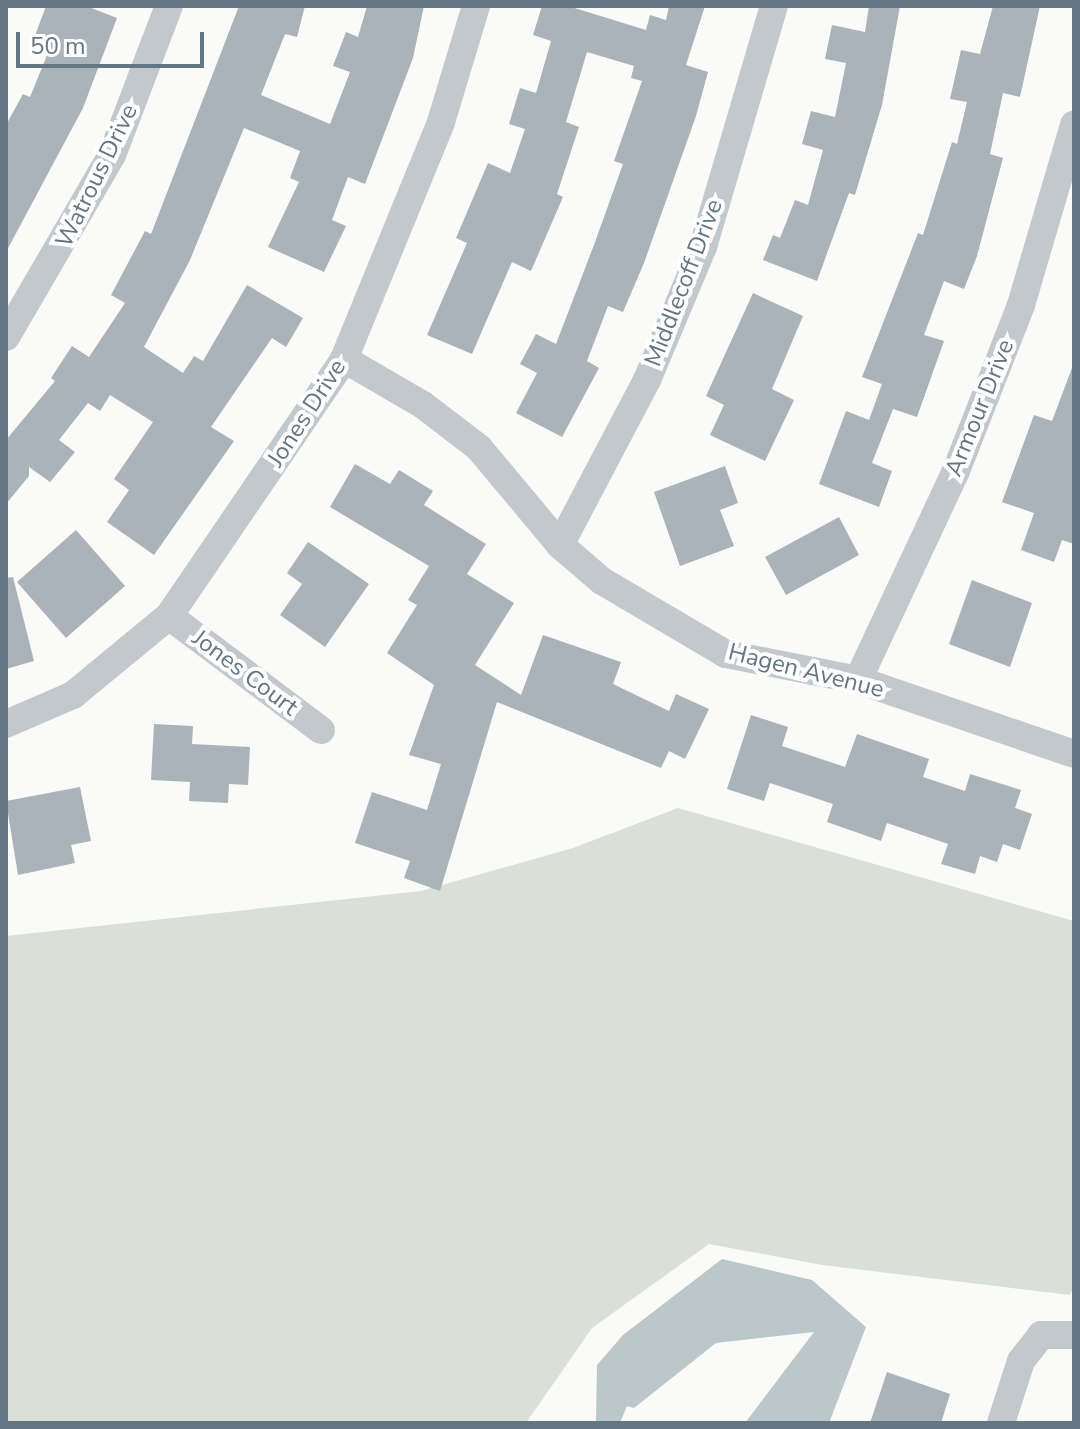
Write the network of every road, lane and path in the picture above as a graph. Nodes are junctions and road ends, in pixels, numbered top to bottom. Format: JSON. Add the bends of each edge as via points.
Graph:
{"nodes":[{"id":1,"x":169,"y":6,"type":"edge"},
{"id":2,"x":476,"y":6,"type":"edge"},
{"id":3,"x":774,"y":6,"type":"edge"},
{"id":4,"x":1074,"y":125,"type":"edge"},
{"id":5,"x":6,"y":337,"type":"edge"},
{"id":6,"x":344,"y":359,"type":"junction"},
{"id":7,"x":560,"y":545,"type":"junction"},
{"id":8,"x":169,"y":616,"type":"junction"},
{"id":9,"x":858,"y":680,"type":"junction"},
{"id":10,"x":6,"y":724,"type":"edge"},
{"id":11,"x":321,"y":730,"type":"dead end"},
{"id":12,"x":1074,"y":754,"type":"edge"},
{"id":13,"x":1074,"y":1335,"type":"edge"},
{"id":14,"x":1001,"y":1423,"type":"edge"}],
"edges":[{"from":1,"to":5,"type":"street","name":"Watrous Drive","via":[[112,155]]},
{"from":2,"to":6,"type":"street","name":"Jones Drive","via":[[441,122]]},
{"from":3,"to":7,"type":"street","name":"Middlecoff Drive","via":[[703,247],[647,380]]},
{"from":4,"to":9,"type":"street","name":"Armour Drive","via":[[1021,305],[956,471]]},
{"from":6,"to":7,"type":"street","name":"Hagen Avenue","via":[[423,405],[479,448]]},
{"from":6,"to":8,"type":"street","name":"Jones Drive"},
{"from":7,"to":9,"type":"street","name":"Hagen Avenue","via":[[639,606],[726,654]]},
{"from":8,"to":10,"type":"street","name":"Jones Drive","via":[[73,695]]},
{"from":8,"to":11,"type":"street","name":"Jones Court"},
{"from":9,"to":12,"type":"street","name":"Hagen Avenue"},
{"from":13,"to":14,"type":"street","via":[[1041,1335],[1021,1361]]}]}
